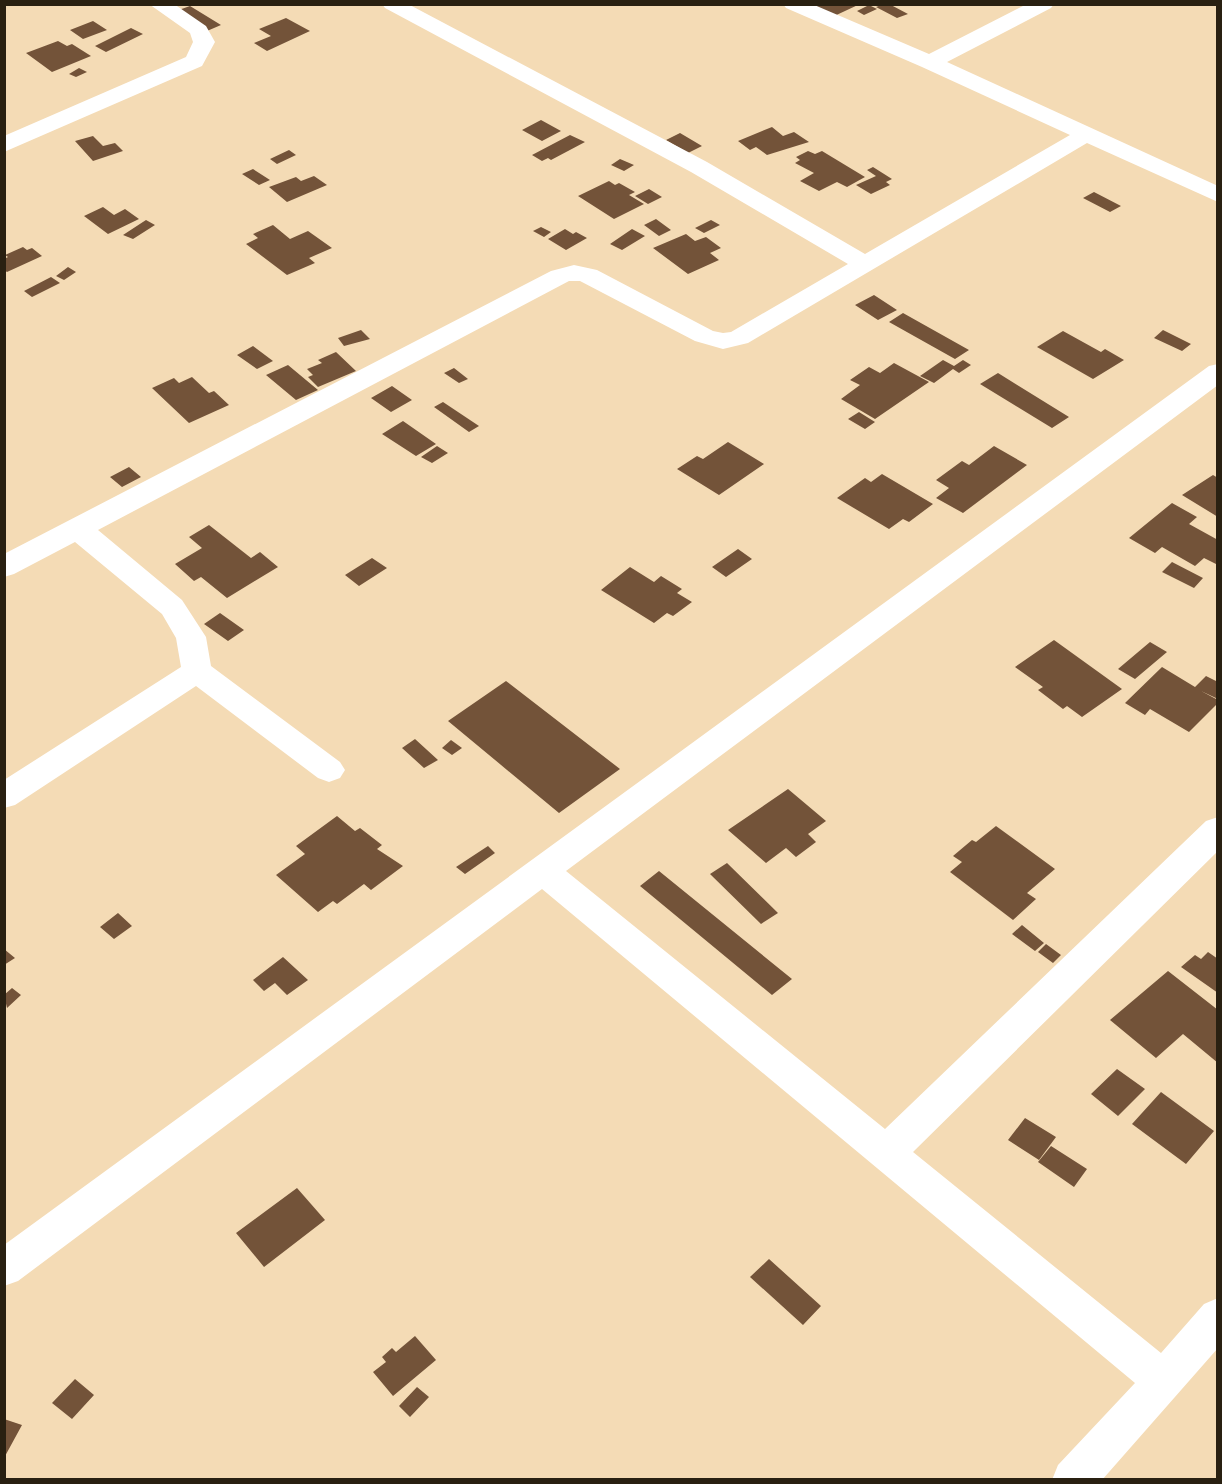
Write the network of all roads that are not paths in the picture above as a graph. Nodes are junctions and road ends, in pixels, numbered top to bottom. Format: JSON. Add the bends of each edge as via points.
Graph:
{"nodes":[{"id":1,"x":159,"y":4,"type":"edge"},
{"id":2,"x":392,"y":4,"type":"edge"},
{"id":3,"x":793,"y":4,"type":"edge"},
{"id":4,"x":1044,"y":4,"type":"edge"},
{"id":5,"x":930,"y":63,"type":"junction"},
{"id":6,"x":1087,"y":134,"type":"junction"},
{"id":7,"x":4,"y":145,"type":"edge"},
{"id":8,"x":1218,"y":195,"type":"edge"},
{"id":9,"x":865,"y":264,"type":"junction"},
{"id":10,"x":1218,"y":372,"type":"edge"},
{"id":11,"x":77,"y":528,"type":"junction"},
{"id":12,"x":4,"y":567,"type":"edge"},
{"id":13,"x":197,"y":671,"type":"junction"},
{"id":14,"x":329,"y":770,"type":"dead end"},
{"id":15,"x":4,"y":796,"type":"edge"},
{"id":16,"x":1218,"y":830,"type":"edge"},
{"id":17,"x":543,"y":871,"type":"junction"},
{"id":18,"x":886,"y":1153,"type":"junction"},
{"id":19,"x":4,"y":1268,"type":"edge"},
{"id":20,"x":1218,"y":1317,"type":"edge"},
{"id":21,"x":1164,"y":1381,"type":"junction"},
{"id":22,"x":1074,"y":1479,"type":"edge"}],
"edges":[{"from":1,"to":7,"type":"street","via":[[199,30],[204,42],[194,61]]},
{"from":2,"to":9,"type":"street","via":[[699,167]]},
{"from":3,"to":5,"type":"street"},
{"from":4,"to":5,"type":"street"},
{"from":5,"to":6,"type":"street"},
{"from":6,"to":8,"type":"street"},
{"from":6,"to":9,"type":"street"},
{"from":9,"to":11,"type":"street","via":[[739,338],[723,341],[704,336],[588,275],[574,272],[560,276]]},
{"from":10,"to":17,"type":"street"},
{"from":11,"to":12,"type":"street"},
{"from":11,"to":13,"type":"street","via":[[172,607],[191,637]]},
{"from":13,"to":14,"type":"street"},
{"from":13,"to":15,"type":"street"},
{"from":16,"to":18,"type":"street"},
{"from":17,"to":18,"type":"street"},
{"from":17,"to":19,"type":"street"},
{"from":18,"to":21,"type":"street"},
{"from":20,"to":21,"type":"street"},
{"from":21,"to":22,"type":"street"}]}
